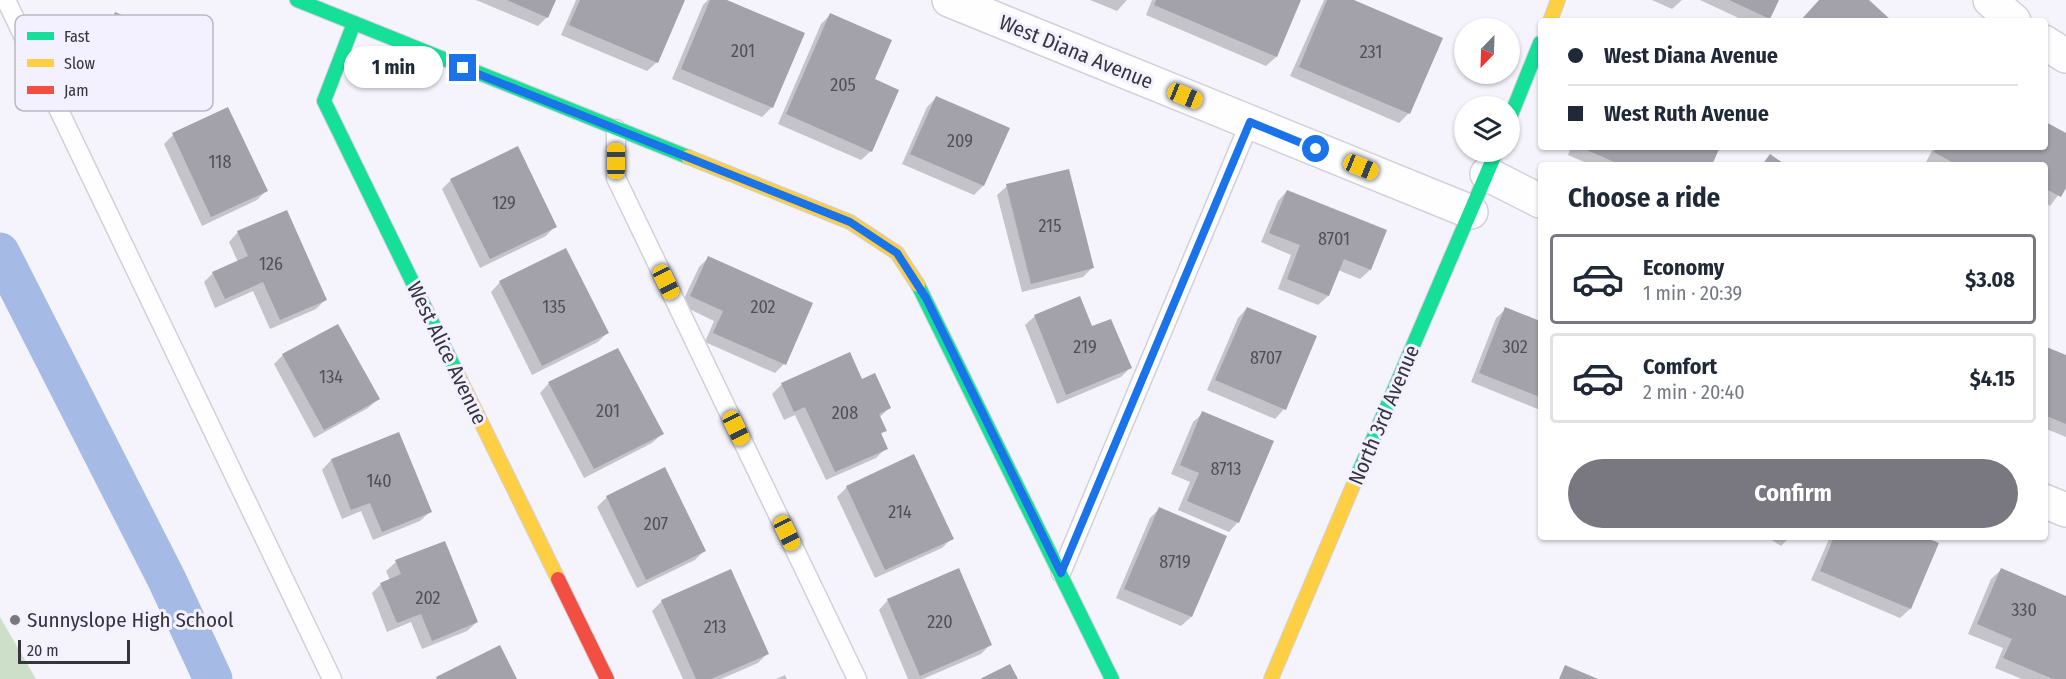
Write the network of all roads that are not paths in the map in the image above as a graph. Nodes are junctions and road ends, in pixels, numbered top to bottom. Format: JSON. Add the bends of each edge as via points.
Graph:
{"nodes":[{"id":1,"x":6,"y":0,"type":"edge"},
{"id":2,"x":297,"y":0,"type":"edge"},
{"id":3,"x":949,"y":0,"type":"edge"},
{"id":4,"x":1558,"y":0,"type":"edge"},
{"id":5,"x":1990,"y":0,"type":"edge"},
{"id":6,"x":1551,"y":18,"type":"edge"},
{"id":7,"x":2011,"y":18,"type":"edge"},
{"id":8,"x":15,"y":19,"type":"edge"},
{"id":9,"x":354,"y":23,"type":"junction"},
{"id":10,"x":2048,"y":45,"type":"edge"},
{"id":11,"x":1538,"y":48,"type":"edge"},
{"id":12,"x":2066,"y":56,"type":"edge"},
{"id":13,"x":1519,"y":96,"type":"edge"},
{"id":14,"x":59,"y":111,"type":"edge"},
{"id":15,"x":1250,"y":122,"type":"junction"},
{"id":16,"x":616,"y":129,"type":"junction"},
{"id":17,"x":1491,"y":163,"type":"edge"},
{"id":18,"x":1538,"y":199,"type":"edge"},
{"id":19,"x":1471,"y":212,"type":"junction"},
{"id":20,"x":2048,"y":503,"type":"edge"},
{"id":21,"x":2066,"y":510,"type":"edge"},
{"id":22,"x":1061,"y":573,"type":"junction"},
{"id":23,"x":332,"y":679,"type":"edge"},
{"id":24,"x":607,"y":679,"type":"edge"},
{"id":25,"x":857,"y":679,"type":"edge"},
{"id":26,"x":1112,"y":679,"type":"edge"},
{"id":27,"x":1271,"y":679,"type":"edge"}],
"edges":[{"from":1,"to":8,"type":"lane"},
{"from":2,"to":9,"type":"street"},
{"from":3,"to":15,"type":"street","name":"West Diana Avenue"},
{"from":4,"to":6,"type":"street"},
{"from":5,"to":7,"type":"street"},
{"from":9,"to":16,"type":"street"},
{"from":9,"to":24,"type":"street","name":"West Alice Avenue","via":[[324,101]]},
{"from":10,"to":12,"type":"street"},
{"from":11,"to":13,"type":"street"},
{"from":14,"to":23,"type":"lane"},
{"from":15,"to":19,"type":"street","name":"West Diana Avenue"},
{"from":15,"to":22,"type":"lane"},
{"from":16,"to":22,"type":"street","via":[[850,222],[897,253],[926,298]]},
{"from":16,"to":25,"type":"lane","via":[[616,178]]},
{"from":17,"to":18,"type":"street"},
{"from":17,"to":19,"type":"street","name":"North 3rd Avenue"},
{"from":19,"to":27,"type":"street","name":"North 3rd Avenue"},
{"from":20,"to":21,"type":"street"},
{"from":22,"to":26,"type":"street"}]}
